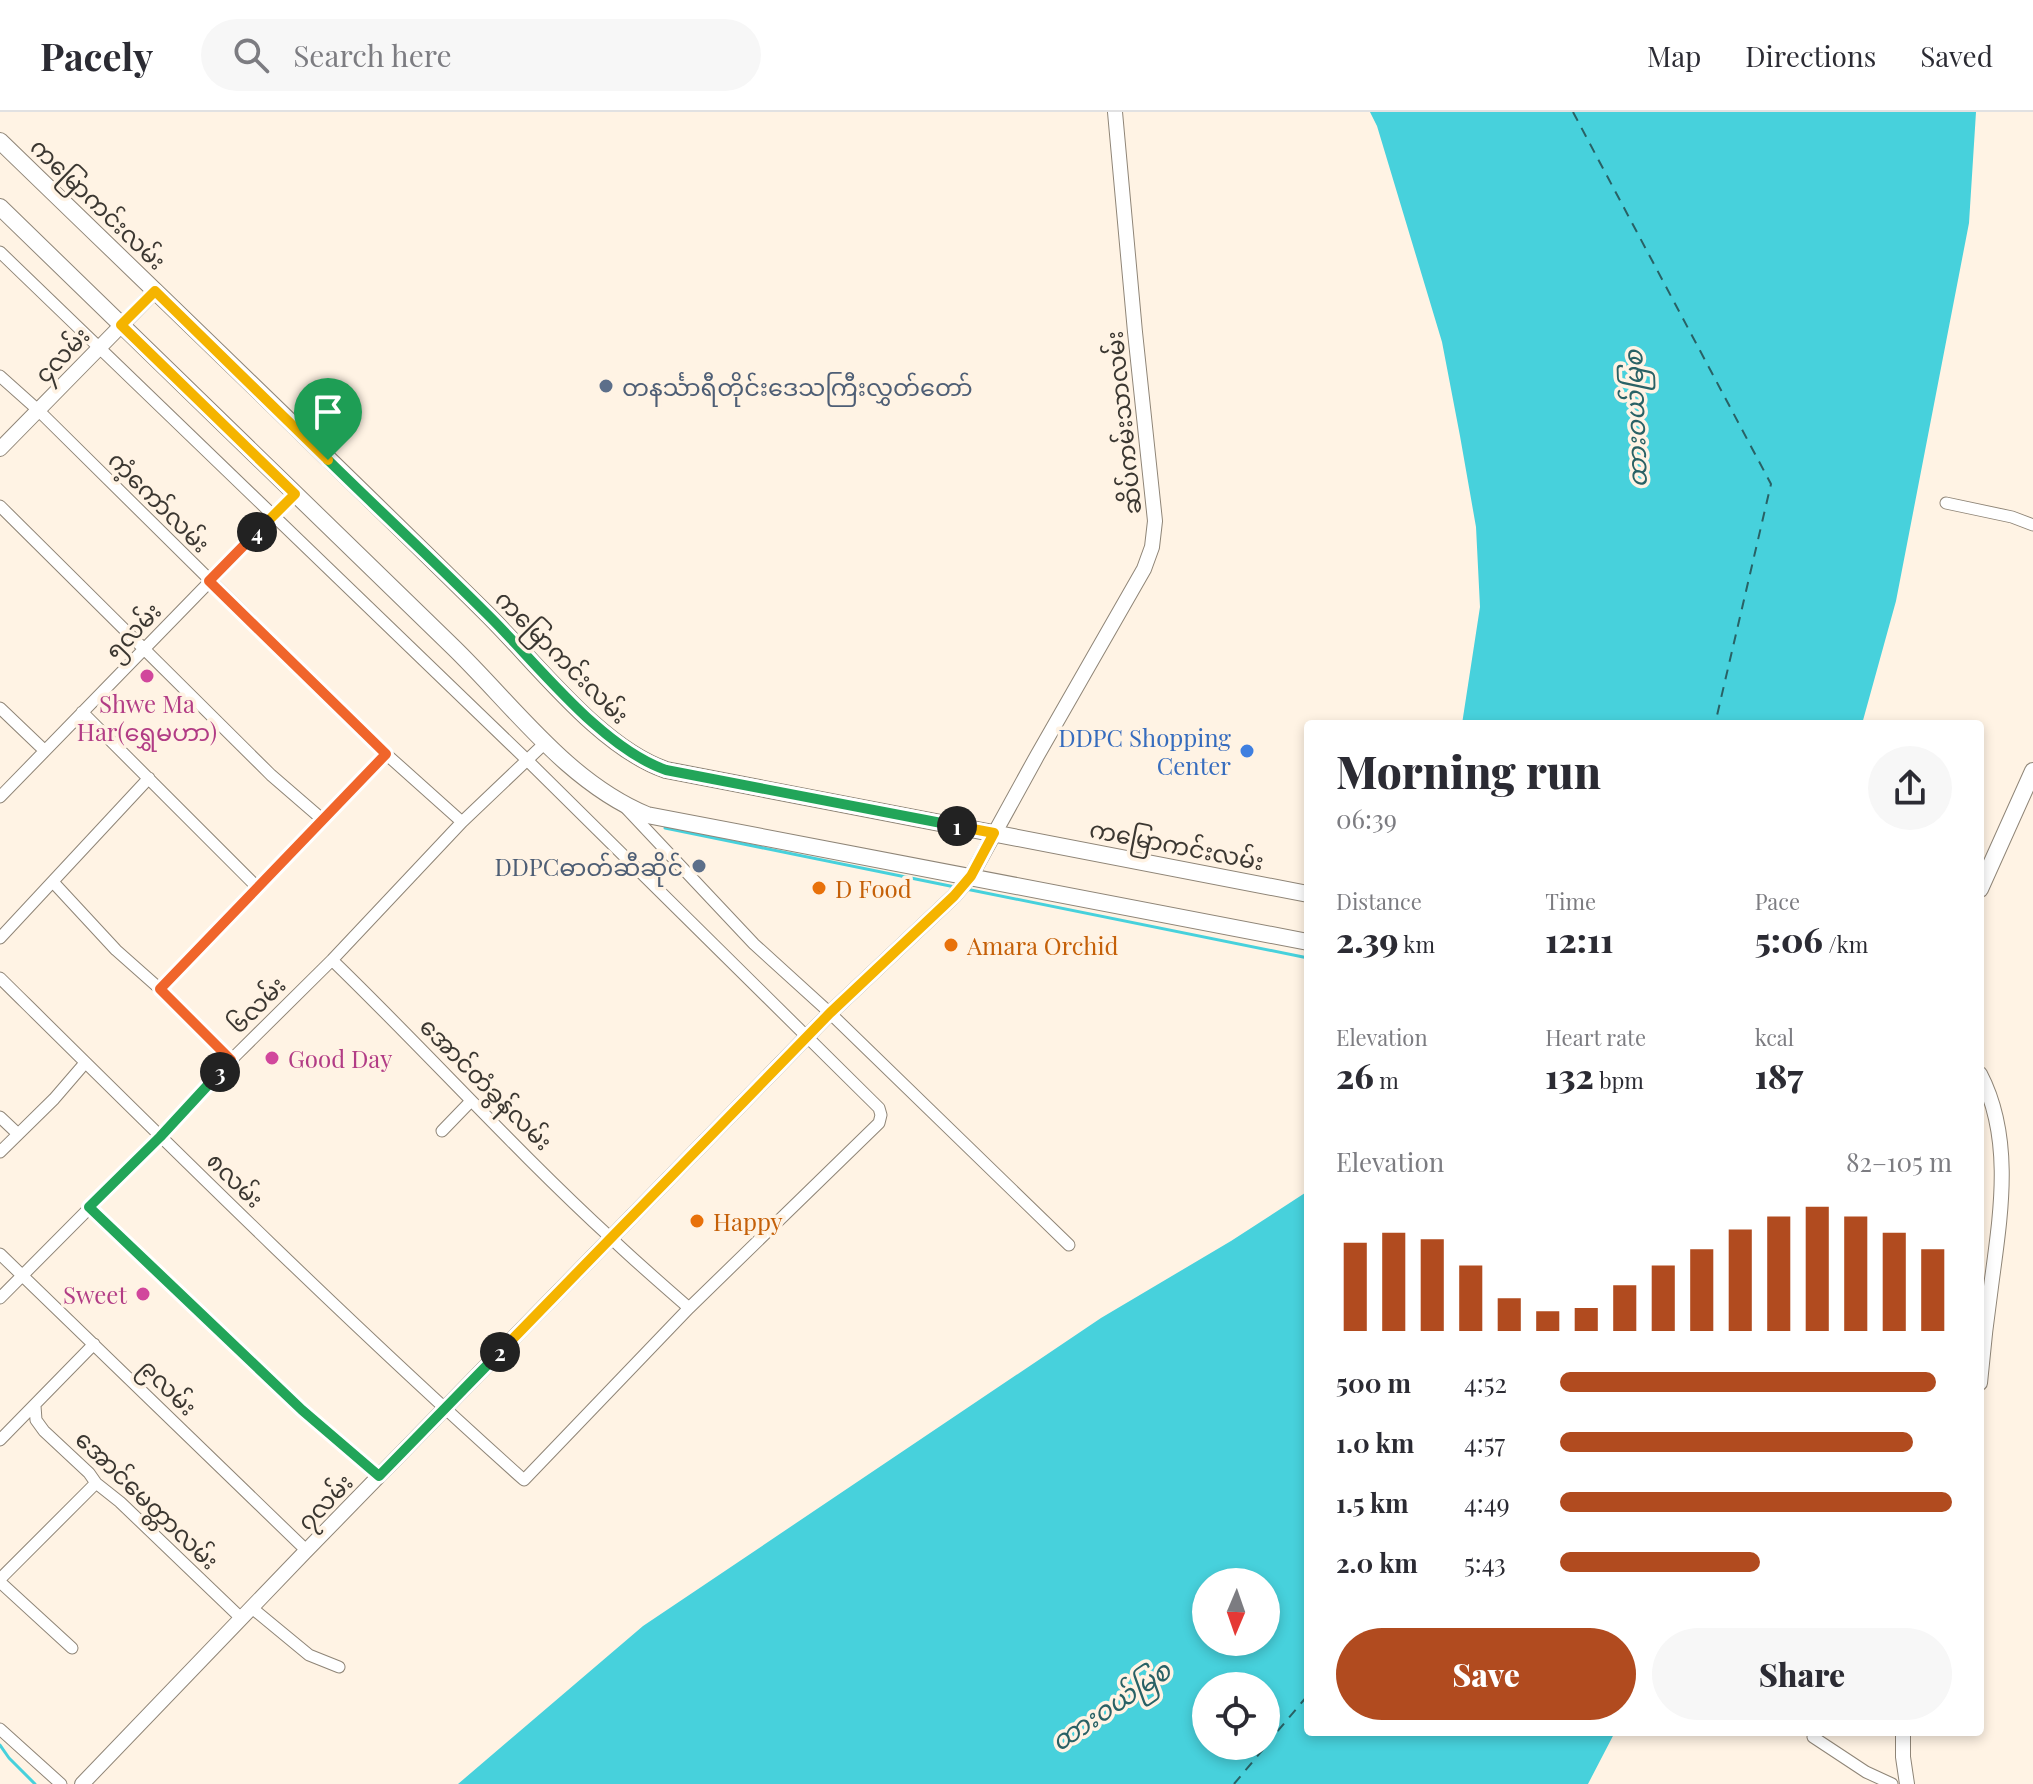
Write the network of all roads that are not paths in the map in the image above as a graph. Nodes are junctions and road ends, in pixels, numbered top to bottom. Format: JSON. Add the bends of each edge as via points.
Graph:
{"nodes":[{"id":1,"x":1115,"y":112,"type":"edge"},
{"id":2,"x":0,"y":141,"type":"edge"},
{"id":3,"x":0,"y":207,"type":"edge"},
{"id":4,"x":0,"y":252,"type":"edge"},
{"id":5,"x":155,"y":291,"type":"junction"},
{"id":6,"x":121,"y":325,"type":"junction"},
{"id":7,"x":98,"y":349,"type":"junction"},
{"id":8,"x":0,"y":376,"type":"edge"},
{"id":9,"x":38,"y":410,"type":"junction"},
{"id":10,"x":0,"y":449,"type":"edge"},
{"id":11,"x":295,"y":494,"type":"junction"},
{"id":12,"x":1946,"y":503,"type":"dead end"},
{"id":13,"x":0,"y":506,"type":"edge"},
{"id":14,"x":273,"y":516,"type":"junction"},
{"id":15,"x":2033,"y":525,"type":"edge"},
{"id":16,"x":209,"y":581,"type":"junction"},
{"id":17,"x":145,"y":649,"type":"junction"},
{"id":18,"x":0,"y":708,"type":"edge"},
{"id":19,"x":82,"y":712,"type":"junction"},
{"id":20,"x":545,"y":743,"type":"junction"},
{"id":21,"x":44,"y":750,"type":"junction"},
{"id":22,"x":386,"y":754,"type":"junction"},
{"id":23,"x":527,"y":760,"type":"junction"},
{"id":24,"x":2033,"y":771,"type":"edge"},
{"id":25,"x":149,"y":778,"type":"junction"},
{"id":26,"x":0,"y":797,"type":"edge"},
{"id":27,"x":623,"y":805,"type":"junction"},
{"id":28,"x":323,"y":820,"type":"junction"},
{"id":29,"x":462,"y":822,"type":"junction"},
{"id":30,"x":994,"y":833,"type":"junction"},
{"id":31,"x":971,"y":876,"type":"junction"},
{"id":32,"x":1984,"y":880,"type":"edge"},
{"id":33,"x":53,"y":882,"type":"junction"},
{"id":34,"x":258,"y":888,"type":"junction"},
{"id":35,"x":1304,"y":893,"type":"edge"},
{"id":36,"x":0,"y":938,"type":"edge"},
{"id":37,"x":1304,"y":941,"type":"edge"},
{"id":38,"x":332,"y":960,"type":"junction"},
{"id":39,"x":0,"y":978,"type":"edge"},
{"id":40,"x":160,"y":989,"type":"junction"},
{"id":41,"x":830,"y":1013,"type":"junction"},
{"id":42,"x":807,"y":1037,"type":"junction"},
{"id":43,"x":231,"y":1060,"type":"junction"},
{"id":44,"x":85,"y":1063,"type":"junction"},
{"id":45,"x":1984,"y":1084,"type":"edge"},
{"id":46,"x":471,"y":1101,"type":"junction"},
{"id":47,"x":0,"y":1117,"type":"edge"},
{"id":48,"x":442,"y":1131,"type":"dead end"},
{"id":49,"x":18,"y":1134,"type":"junction"},
{"id":50,"x":160,"y":1137,"type":"junction"},
{"id":51,"x":0,"y":1152,"type":"edge"},
{"id":52,"x":89,"y":1207,"type":"junction"},
{"id":53,"x":611,"y":1238,"type":"junction"},
{"id":54,"x":1069,"y":1245,"type":"dead end"},
{"id":55,"x":0,"y":1254,"type":"edge"},
{"id":56,"x":23,"y":1275,"type":"junction"},
{"id":57,"x":0,"y":1298,"type":"edge"},
{"id":58,"x":689,"y":1308,"type":"junction"},
{"id":59,"x":94,"y":1344,"type":"junction"},
{"id":60,"x":1984,"y":1350,"type":"edge"},
{"id":61,"x":35,"y":1406,"type":"junction"},
{"id":62,"x":445,"y":1409,"type":"junction"},
{"id":63,"x":0,"y":1440,"type":"edge"},
{"id":64,"x":379,"y":1476,"type":"junction"},
{"id":65,"x":96,"y":1483,"type":"junction"},
{"id":66,"x":306,"y":1550,"type":"junction"},
{"id":67,"x":0,"y":1581,"type":"edge"},
{"id":68,"x":247,"y":1614,"type":"junction"},
{"id":69,"x":72,"y":1648,"type":"dead end"},
{"id":70,"x":339,"y":1667,"type":"dead end"},
{"id":71,"x":0,"y":1729,"type":"edge"},
{"id":72,"x":1903,"y":1736,"type":"edge"},
{"id":73,"x":1813,"y":1737,"type":"dead end"},
{"id":74,"x":61,"y":1784,"type":"edge"},
{"id":75,"x":82,"y":1784,"type":"edge"},
{"id":76,"x":1892,"y":1784,"type":"edge"},
{"id":77,"x":1907,"y":1784,"type":"edge"}],
"edges":[{"from":1,"to":30,"type":"street","name":"ဆိပ်ကမ်းသာလမ်း","via":[[1155,521],[1152,547]]},
{"from":2,"to":5,"type":"main road","name":"ကမြောကင်းလမ်း"},
{"from":3,"to":6,"type":"main road"},
{"from":4,"to":7,"type":"street"},
{"from":5,"to":6,"type":"street","name":"၄လမ်း"},
{"from":5,"to":30,"type":"main road","name":"ကမြောကင်းလမ်း","via":[[626,751],[666,770]]},
{"from":6,"to":7,"type":"street","name":"၄လမ်း"},
{"from":6,"to":11,"type":"main road"},
{"from":7,"to":9,"type":"street","name":"၄လမ်း"},
{"from":7,"to":14,"type":"street"},
{"from":8,"to":9,"type":"street","name":"ကံ့ကော်လမ်း"},
{"from":9,"to":10,"type":"street","name":"၄လမ်း"},
{"from":9,"to":16,"type":"street","name":"ကံ့ကော်လမ်း"},
{"from":11,"to":14,"type":"street","name":"၅လမ်း"},
{"from":11,"to":20,"type":"main road"},
{"from":12,"to":15,"type":"street"},
{"from":13,"to":17,"type":"street"},
{"from":14,"to":16,"type":"street","name":"၅လမ်း"},
{"from":14,"to":23,"type":"street"},
{"from":16,"to":17,"type":"street","name":"၅လမ်း"},
{"from":16,"to":22,"type":"street","name":"ကံ့ကော်လမ်း"},
{"from":17,"to":19,"type":"street","name":"၅လမ်း"},
{"from":17,"to":28,"type":"street"},
{"from":18,"to":21,"type":"street"},
{"from":19,"to":21,"type":"street","name":"၅လမ်း"},
{"from":19,"to":25,"type":"street"},
{"from":20,"to":23,"type":"street","name":"၆လမ်း"},
{"from":20,"to":27,"type":"main road"},
{"from":21,"to":26,"type":"street","name":"၅လမ်း"},
{"from":22,"to":28,"type":"street"},
{"from":22,"to":29,"type":"street","name":"ကံ့ကော်လမ်း"},
{"from":23,"to":29,"type":"street","name":"၆လမ်း"},
{"from":23,"to":42,"type":"street"},
{"from":24,"to":32,"type":"main road"},
{"from":25,"to":33,"type":"street"},
{"from":25,"to":34,"type":"street"},
{"from":27,"to":31,"type":"main road","via":[[647,815]]},
{"from":27,"to":41,"type":"street","via":[[754,944]]},
{"from":28,"to":34,"type":"street"},
{"from":29,"to":38,"type":"street","name":"၆လမ်း"},
{"from":30,"to":31,"type":"street","name":"ဆိပ်ကမ်းသာလမ်း"},
{"from":30,"to":35,"type":"main road","name":"ကမြောကင်းလမ်း"},
{"from":31,"to":37,"type":"main road"},
{"from":31,"to":41,"type":"street","name":"၇လမ်း"},
{"from":33,"to":36,"type":"street"},
{"from":33,"to":40,"type":"street"},
{"from":34,"to":40,"type":"street"},
{"from":38,"to":43,"type":"street","name":"၆လမ်း"},
{"from":38,"to":46,"type":"street","name":"အောင်တံခွန်လမ်း"},
{"from":39,"to":44,"type":"street","name":"၈လမ်း"},
{"from":40,"to":43,"type":"street"},
{"from":41,"to":42,"type":"street","name":"၇လမ်း"},
{"from":41,"to":54,"type":"street"},
{"from":42,"to":53,"type":"street","name":"၇လမ်း"},
{"from":42,"to":58,"type":"street","via":[[879,1108],[879,1123]]},
{"from":43,"to":50,"type":"street","name":"၆လမ်း"},
{"from":44,"to":49,"type":"street"},
{"from":44,"to":50,"type":"street","name":"၈လမ်း"},
{"from":45,"to":60,"type":"street","via":[[1993,1105],[2002,1167]]},
{"from":46,"to":48,"type":"street"},
{"from":46,"to":53,"type":"street","name":"အောင်တံခွန်လမ်း"},
{"from":47,"to":49,"type":"street"},
{"from":49,"to":51,"type":"street"},
{"from":50,"to":52,"type":"street","name":"၆လမ်း"},
{"from":50,"to":62,"type":"street","name":"၈လမ်း"},
{"from":52,"to":56,"type":"street","name":"၆လမ်း"},
{"from":52,"to":64,"type":"street"},
{"from":53,"to":58,"type":"street","name":"အောင်တံခွန်လမ်း"},
{"from":53,"to":62,"type":"street","name":"၇လမ်း"},
{"from":55,"to":56,"type":"street","name":"၉လမ်း"},
{"from":56,"to":57,"type":"street","name":"၆လမ်း"},
{"from":56,"to":59,"type":"street","name":"၉လမ်း"},
{"from":58,"to":62,"type":"street","name":"၈လမ်း","via":[[524,1480]]},
{"from":59,"to":61,"type":"street"},
{"from":59,"to":66,"type":"street","name":"၉လမ်း"},
{"from":61,"to":63,"type":"street"},
{"from":61,"to":65,"type":"street","name":"အောင်မေတ္တာလမ်း","via":[[44,1431]]},
{"from":62,"to":64,"type":"street","name":"၇လမ်း"},
{"from":64,"to":66,"type":"street","name":"၇လမ်း"},
{"from":65,"to":67,"type":"street"},
{"from":65,"to":68,"type":"street","name":"အောင်မေတ္တာလမ်း"},
{"from":66,"to":68,"type":"street","name":"၇လမ်း"},
{"from":67,"to":69,"type":"street"},
{"from":68,"to":70,"type":"street","name":"အောင်မေတ္တာလမ်း","via":[[309,1655]]},
{"from":68,"to":75,"type":"street","name":"၇လမ်း"},
{"from":71,"to":74,"type":"street"},
{"from":72,"to":77,"type":"street"},
{"from":73,"to":76,"type":"street"}]}
